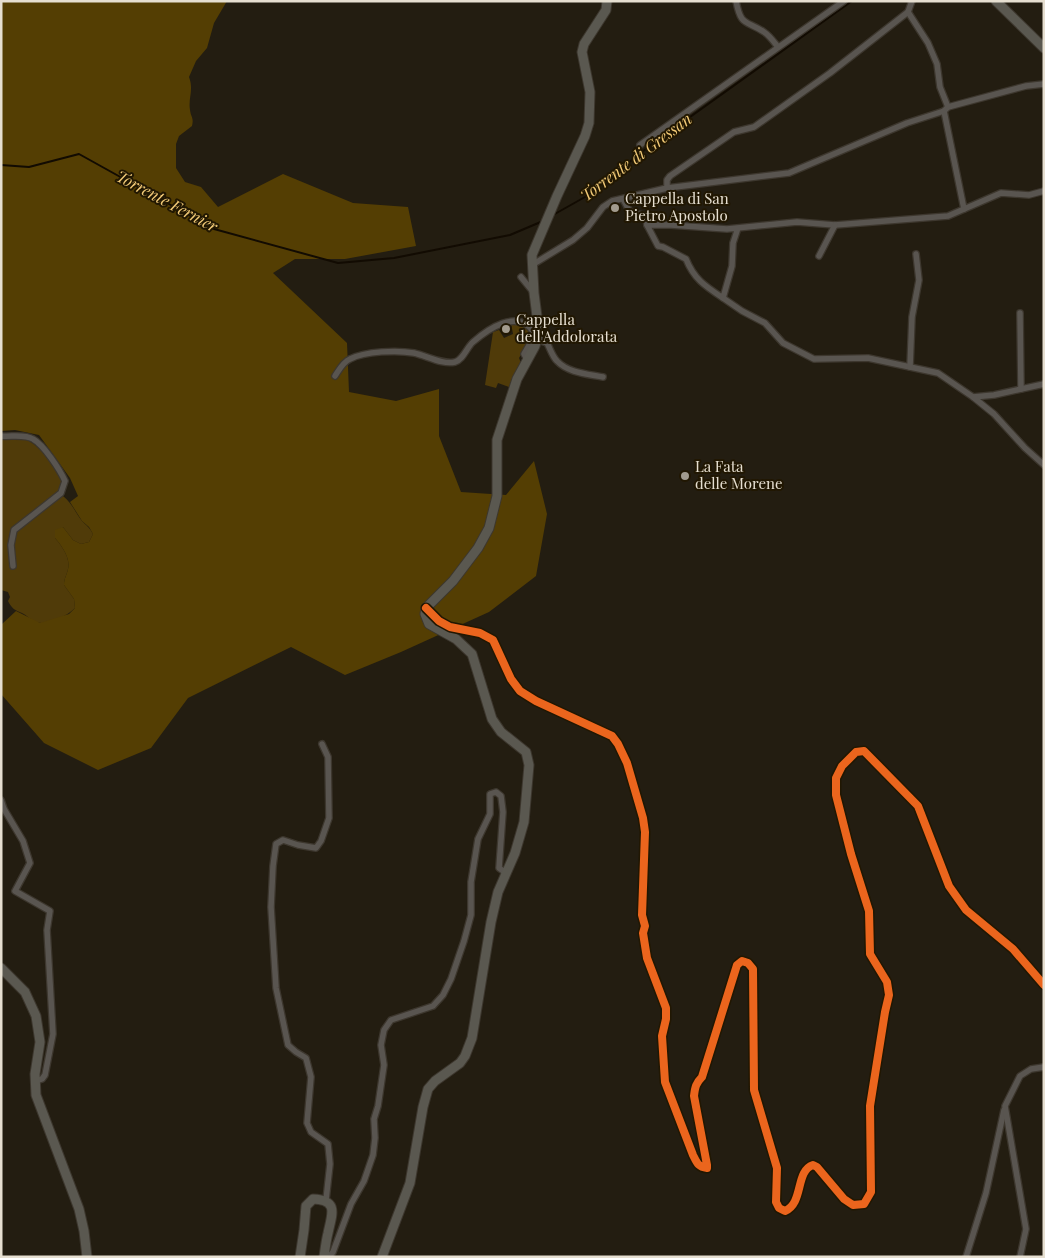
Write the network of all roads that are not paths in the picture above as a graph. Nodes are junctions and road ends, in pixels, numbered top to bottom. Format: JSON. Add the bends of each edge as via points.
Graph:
{"nodes":[{"id":1,"x":607,"y":1,"type":"edge"},
{"id":2,"x":736,"y":1,"type":"edge"},
{"id":3,"x":844,"y":1,"type":"edge"},
{"id":4,"x":912,"y":1,"type":"edge"},
{"id":5,"x":996,"y":1,"type":"edge"},
{"id":6,"x":908,"y":12,"type":"junction"},
{"id":7,"x":778,"y":47,"type":"junction"},
{"id":8,"x":1044,"y":48,"type":"edge"},
{"id":9,"x":1044,"y":84,"type":"edge"},
{"id":10,"x":946,"y":109,"type":"junction"},
{"id":11,"x":640,"y":145,"type":"dead end"},
{"id":12,"x":668,"y":188,"type":"junction"},
{"id":13,"x":1044,"y":191,"type":"edge"},
{"id":14,"x":623,"y":199,"type":"junction"},
{"id":15,"x":964,"y":209,"type":"junction"},
{"id":16,"x":835,"y":224,"type":"junction"},
{"id":17,"x":647,"y":225,"type":"junction"},
{"id":18,"x":738,"y":228,"type":"junction"},
{"id":19,"x":916,"y":254,"type":"dead end"},
{"id":20,"x":819,"y":256,"type":"dead end"},
{"id":21,"x":532,"y":265,"type":"junction"},
{"id":22,"x":521,"y":277,"type":"dead end"},
{"id":23,"x":534,"y":293,"type":"junction"},
{"id":24,"x":723,"y":298,"type":"junction"},
{"id":25,"x":1020,"y":313,"type":"dead end"},
{"id":26,"x":538,"y":340,"type":"junction"},
{"id":27,"x":527,"y":359,"type":"junction"},
{"id":28,"x":910,"y":367,"type":"junction"},
{"id":29,"x":335,"y":376,"type":"dead end"},
{"id":30,"x":603,"y":377,"type":"dead end"},
{"id":31,"x":1044,"y":384,"type":"edge"},
{"id":32,"x":1020,"y":389,"type":"junction"},
{"id":33,"x":973,"y":396,"type":"junction"},
{"id":34,"x":1,"y":436,"type":"edge"},
{"id":35,"x":1044,"y":465,"type":"edge"},
{"id":36,"x":13,"y":566,"type":"dead end"},
{"id":37,"x":426,"y":608,"type":"junction"},
{"id":38,"x":322,"y":744,"type":"dead end"},
{"id":39,"x":1,"y":800,"type":"edge"},
{"id":40,"x":506,"y":873,"type":"junction"},
{"id":41,"x":1,"y":968,"type":"edge"},
{"id":42,"x":1044,"y":985,"type":"edge"},
{"id":43,"x":1044,"y":1067,"type":"edge"},
{"id":44,"x":36,"y":1081,"type":"junction"},
{"id":45,"x":1005,"y":1106,"type":"junction"},
{"id":46,"x":326,"y":1200,"type":"junction"},
{"id":47,"x":87,"y":1257,"type":"edge"},
{"id":48,"x":300,"y":1257,"type":"edge"},
{"id":49,"x":324,"y":1257,"type":"edge"},
{"id":50,"x":328,"y":1257,"type":"edge"},
{"id":51,"x":382,"y":1257,"type":"edge"},
{"id":52,"x":966,"y":1257,"type":"edge"},
{"id":53,"x":1020,"y":1257,"type":"edge"}],
"edges":[{"from":1,"to":21,"type":"street","via":[[606,10],[582,52],[590,92],[586,136],[534,248]]},
{"from":2,"to":7,"type":"street","via":[[739,15],[745,23],[767,33]]},
{"from":3,"to":7,"type":"street"},
{"from":4,"to":6,"type":"street"},
{"from":5,"to":8,"type":"street"},
{"from":6,"to":10,"type":"street","via":[[937,64]]},
{"from":6,"to":12,"type":"street","via":[[754,127],[734,132],[670,176]]},
{"from":7,"to":11,"type":"street"},
{"from":9,"to":10,"type":"street","via":[[1026,86]]},
{"from":10,"to":12,"type":"street","via":[[789,173]]},
{"from":10,"to":15,"type":"street"},
{"from":12,"to":14,"type":"street"},
{"from":13,"to":15,"type":"street","via":[[1029,195],[1001,193]]},
{"from":14,"to":17,"type":"street","via":[[630,212],[646,216]]},
{"from":14,"to":21,"type":"street","via":[[603,206],[587,228],[573,240]]},
{"from":15,"to":16,"type":"street","via":[[948,216]]},
{"from":16,"to":18,"type":"street","via":[[797,222]]},
{"from":16,"to":20,"type":"street"},
{"from":17,"to":18,"type":"street"},
{"from":17,"to":24,"type":"street","via":[[658,246],[686,259],[698,280]]},
{"from":18,"to":24,"type":"street"},
{"from":19,"to":28,"type":"street","via":[[919,280],[912,317]]},
{"from":21,"to":23,"type":"street"},
{"from":22,"to":23,"type":"street"},
{"from":23,"to":26,"type":"street"},
{"from":24,"to":28,"type":"street","via":[[765,323],[783,343],[814,359],[868,358]]},
{"from":25,"to":32,"type":"street"},
{"from":26,"to":27,"type":"street"},
{"from":26,"to":30,"type":"street","via":[[547,343],[561,364],[576,372]]},
{"from":27,"to":29,"type":"street","via":[[524,354],[533,331],[522,322],[511,320],[482,335],[454,362],[413,353],[369,353],[350,359]]},
{"from":27,"to":37,"type":"street","via":[[497,440],[496,496],[489,528],[453,581]]},
{"from":28,"to":33,"type":"street","via":[[938,373]]},
{"from":31,"to":32,"type":"street"},
{"from":32,"to":33,"type":"street"},
{"from":33,"to":35,"type":"street"},
{"from":34,"to":36,"type":"street","via":[[35,440],[59,468],[65,481],[61,493],[14,530],[11,545]]},
{"from":37,"to":40,"type":"street","via":[[429,624],[456,639],[472,654],[492,719],[501,732],[526,752],[529,765],[524,822],[516,853]]},
{"from":37,"to":42,"type":"street","via":[[450,627],[480,633],[493,640],[511,680],[520,691],[612,736],[618,744],[627,764],[645,832],[642,933],[646,958],[666,1008],[662,1036],[665,1082],[700,1167],[707,1168],[708,1165],[694,1089],[702,1077],[737,965],[742,961],[753,969],[754,1090],[777,1168],[776,1202],[779,1208],[786,1211],[791,1208],[804,1172],[813,1164],[853,1205],[864,1204],[871,1192],[870,1106],[889,995],[887,982],[870,954],[869,911],[836,795],[836,778],[842,766],[856,752],[864,750],[918,806],[950,886],[960,902],[1013,948]]},
{"from":38,"to":46,"type":"street","via":[[328,756],[328,818],[321,841],[316,848],[283,840],[276,844],[271,907],[276,988],[283,1026],[288,1045],[306,1058],[311,1077],[307,1123],[311,1132],[328,1144],[330,1164]]},
{"from":39,"to":44,"type":"street","via":[[23,841],[30,863],[15,890],[50,911],[47,930],[53,1034],[44,1075]]},
{"from":40,"to":50,"type":"street","via":[[499,868],[503,812],[501,796],[496,792],[490,794],[490,814],[478,839],[471,882],[472,915],[451,979],[443,996],[433,1006],[390,1020],[384,1030],[381,1045],[384,1065],[374,1119],[373,1155],[333,1252]]},
{"from":40,"to":51,"type":"street","via":[[491,922],[472,1038],[460,1063],[428,1089],[422,1107],[410,1183]]},
{"from":41,"to":44,"type":"street","via":[[25,992],[36,1016],[40,1042]]},
{"from":43,"to":45,"type":"street","via":[[1031,1069],[1020,1076]]},
{"from":44,"to":47,"type":"street","via":[[41,1112],[79,1209]]},
{"from":45,"to":52,"type":"street","via":[[986,1192]]},
{"from":45,"to":53,"type":"street","via":[[1026,1229]]},
{"from":46,"to":48,"type":"street","via":[[313,1199],[306,1206]]},
{"from":46,"to":49,"type":"street","via":[[332,1206],[333,1214]]}]}
